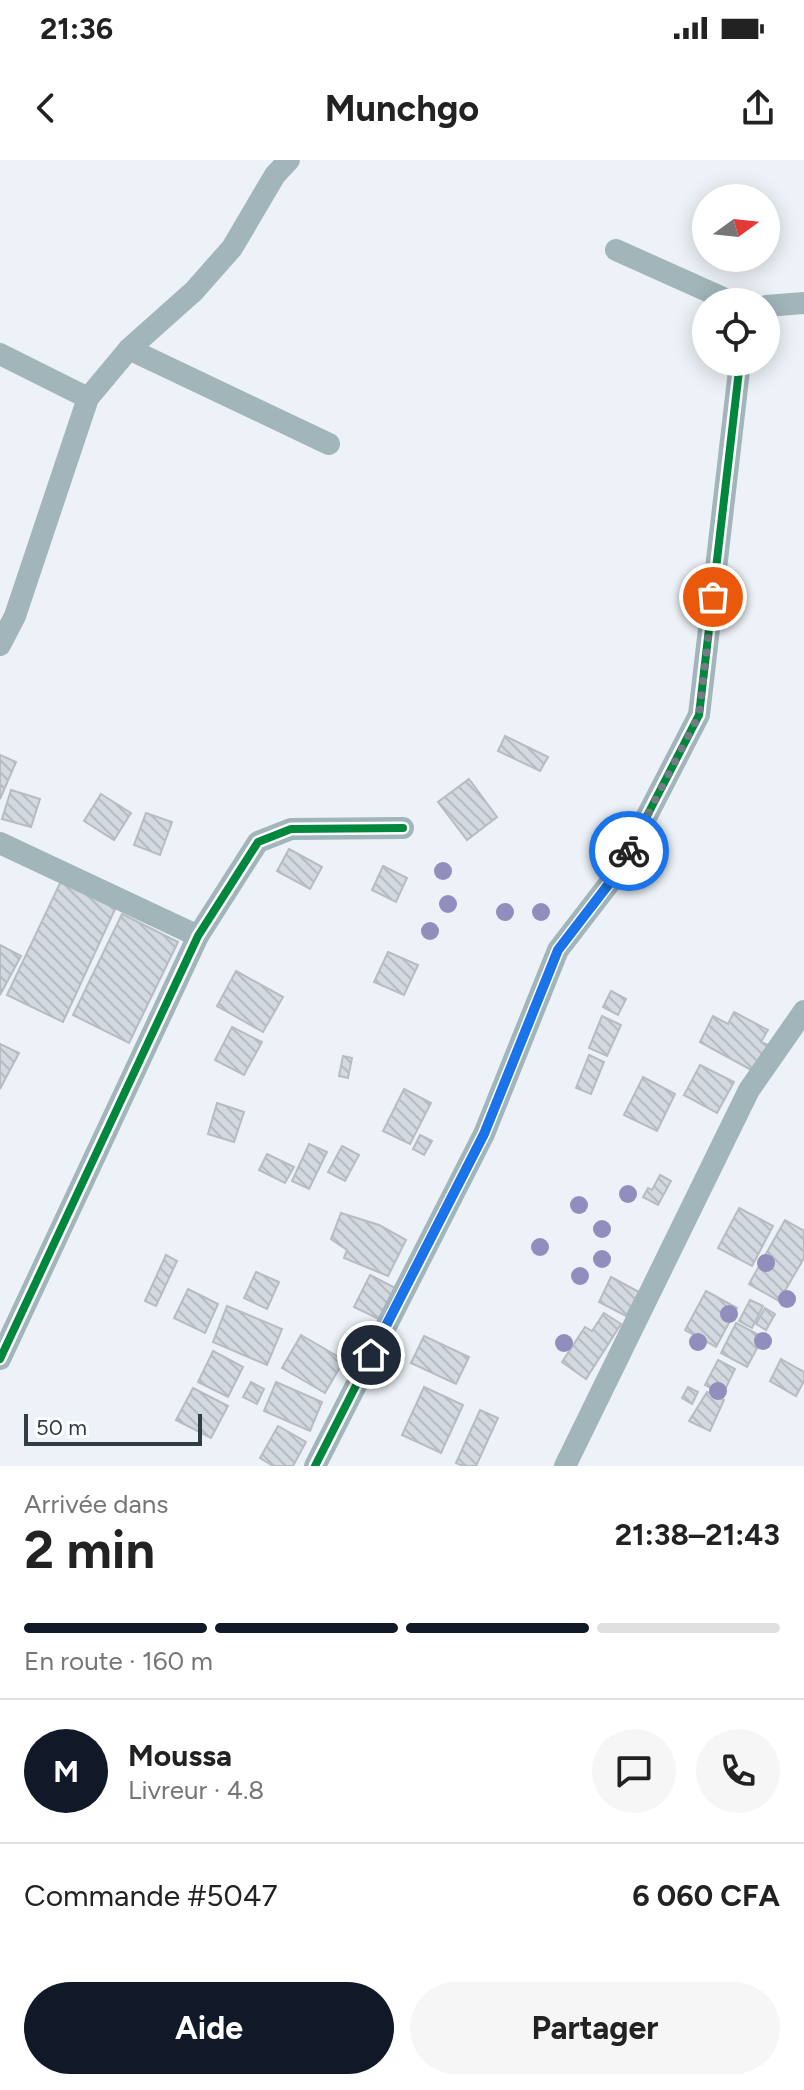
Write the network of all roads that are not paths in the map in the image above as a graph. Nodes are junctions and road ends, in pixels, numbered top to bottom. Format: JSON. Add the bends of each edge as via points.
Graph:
{"nodes":[{"id":1,"x":289,"y":160,"type":"edge"},
{"id":2,"x":616,"y":250,"type":"dead end"},
{"id":3,"x":701,"y":288,"type":"edge"},
{"id":4,"x":804,"y":303,"type":"edge"},
{"id":5,"x":780,"y":305,"type":"edge"},
{"id":6,"x":129,"y":349,"type":"junction"},
{"id":7,"x":0,"y":354,"type":"edge"},
{"id":8,"x":738,"y":376,"type":"edge"},
{"id":9,"x":88,"y":398,"type":"junction"},
{"id":10,"x":329,"y":444,"type":"dead end"},
{"id":11,"x":0,"y":645,"type":"edge"},
{"id":12,"x":403,"y":828,"type":"dead end"},
{"id":13,"x":0,"y":843,"type":"edge"},
{"id":14,"x":198,"y":936,"type":"junction"},
{"id":15,"x":804,"y":1011,"type":"edge"},
{"id":16,"x":0,"y":1359,"type":"edge"},
{"id":17,"x":315,"y":1466,"type":"edge"},
{"id":18,"x":565,"y":1466,"type":"edge"}],
"edges":[{"from":1,"to":6,"type":"street","via":[[232,248],[194,291]]},
{"from":2,"to":3,"type":"street"},
{"from":4,"to":5,"type":"street"},
{"from":6,"to":9,"type":"street"},
{"from":6,"to":10,"type":"street"},
{"from":7,"to":9,"type":"street"},
{"from":8,"to":17,"type":"street","via":[[699,715],[618,872],[558,950],[484,1134]]},
{"from":9,"to":11,"type":"street","via":[[15,616]]},
{"from":12,"to":14,"type":"street","via":[[291,829],[258,842]]},
{"from":13,"to":14,"type":"street"},
{"from":14,"to":16,"type":"street"},
{"from":15,"to":18,"type":"street","via":[[743,1102]]}]}
